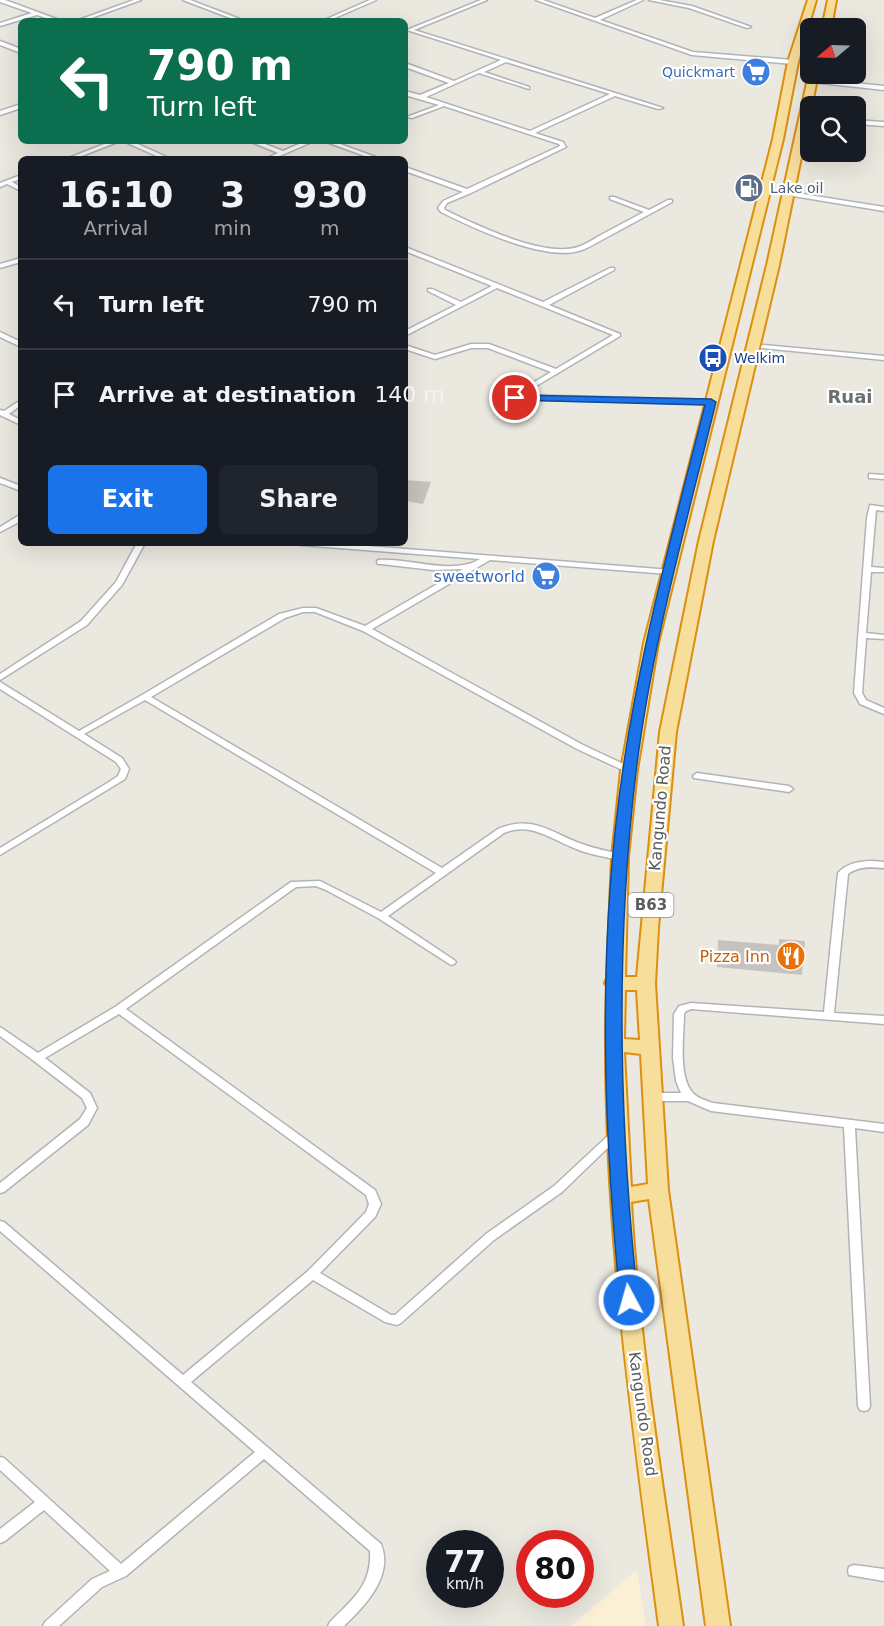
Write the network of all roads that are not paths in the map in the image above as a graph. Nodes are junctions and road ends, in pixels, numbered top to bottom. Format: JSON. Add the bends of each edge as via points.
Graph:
{"nodes":[{"id":1,"x":0,"y":0,"type":"edge"},
{"id":2,"x":111,"y":0,"type":"edge"},
{"id":3,"x":139,"y":0,"type":"edge"},
{"id":4,"x":185,"y":0,"type":"edge"},
{"id":5,"x":374,"y":0,"type":"edge"},
{"id":6,"x":485,"y":0,"type":"edge"},
{"id":7,"x":537,"y":0,"type":"edge"},
{"id":8,"x":641,"y":0,"type":"edge"},
{"id":9,"x":651,"y":0,"type":"edge"},
{"id":10,"x":812,"y":0,"type":"edge"},
{"id":11,"x":832,"y":0,"type":"edge"},
{"id":12,"x":124,"y":5,"type":"junction"},
{"id":13,"x":37,"y":13,"type":"junction"},
{"id":14,"x":22,"y":18,"type":"edge"},
{"id":15,"x":51,"y":18,"type":"edge"},
{"id":16,"x":87,"y":18,"type":"edge"},
{"id":17,"x":235,"y":18,"type":"edge"},
{"id":18,"x":331,"y":18,"type":"edge"},
{"id":19,"x":828,"y":18,"type":"edge"},
{"id":20,"x":18,"y":19,"type":"edge"},
{"id":21,"x":595,"y":20,"type":"junction"},
{"id":22,"x":0,"y":25,"type":"edge"},
{"id":23,"x":749,"y":27,"type":"dead end"},
{"id":24,"x":408,"y":31,"type":"edge"},
{"id":25,"x":408,"y":31,"type":"edge"},
{"id":26,"x":0,"y":44,"type":"edge"},
{"id":27,"x":18,"y":50,"type":"edge"},
{"id":28,"x":506,"y":60,"type":"junction"},
{"id":29,"x":793,"y":62,"type":"junction"},
{"id":30,"x":408,"y":66,"type":"edge"},
{"id":31,"x":480,"y":72,"type":"junction"},
{"id":32,"x":790,"y":77,"type":"junction"},
{"id":33,"x":800,"y":77,"type":"edge"},
{"id":34,"x":455,"y":83,"type":"junction"},
{"id":35,"x":856,"y":84,"type":"edge"},
{"id":36,"x":527,"y":88,"type":"dead end"},
{"id":37,"x":884,"y":88,"type":"edge"},
{"id":38,"x":408,"y":94,"type":"edge"},
{"id":39,"x":615,"y":94,"type":"junction"},
{"id":40,"x":421,"y":97,"type":"junction"},
{"id":41,"x":443,"y":105,"type":"junction"},
{"id":42,"x":18,"y":107,"type":"edge"},
{"id":43,"x":660,"y":108,"type":"dead end"},
{"id":44,"x":0,"y":113,"type":"edge"},
{"id":45,"x":410,"y":117,"type":"dead end"},
{"id":46,"x":866,"y":123,"type":"edge"},
{"id":47,"x":884,"y":124,"type":"edge"},
{"id":48,"x":530,"y":133,"type":"junction"},
{"id":49,"x":109,"y":144,"type":"edge"},
{"id":50,"x":133,"y":144,"type":"edge"},
{"id":51,"x":260,"y":144,"type":"edge"},
{"id":52,"x":304,"y":144,"type":"edge"},
{"id":53,"x":336,"y":144,"type":"edge"},
{"id":54,"x":800,"y":144,"type":"edge"},
{"id":55,"x":283,"y":153,"type":"junction"},
{"id":56,"x":77,"y":156,"type":"edge"},
{"id":57,"x":161,"y":156,"type":"edge"},
{"id":58,"x":276,"y":156,"type":"edge"},
{"id":59,"x":370,"y":156,"type":"edge"},
{"id":60,"x":408,"y":170,"type":"edge"},
{"id":61,"x":18,"y":178,"type":"edge"},
{"id":62,"x":3,"y":184,"type":"edge"},
{"id":63,"x":18,"y":188,"type":"edge"},
{"id":64,"x":469,"y":192,"type":"junction"},
{"id":65,"x":787,"y":193,"type":"junction"},
{"id":66,"x":612,"y":198,"type":"dead end"},
{"id":67,"x":670,"y":201,"type":"dead end"},
{"id":68,"x":884,"y":208,"type":"edge"},
{"id":69,"x":649,"y":212,"type":"junction"},
{"id":70,"x":408,"y":250,"type":"edge"},
{"id":71,"x":18,"y":261,"type":"edge"},
{"id":72,"x":0,"y":266,"type":"edge"},
{"id":73,"x":612,"y":269,"type":"dead end"},
{"id":74,"x":497,"y":286,"type":"junction"},
{"id":75,"x":430,"y":290,"type":"dead end"},
{"id":76,"x":460,"y":304,"type":"junction"},
{"id":77,"x":545,"y":304,"type":"junction"},
{"id":78,"x":408,"y":332,"type":"edge"},
{"id":79,"x":0,"y":334,"type":"edge"},
{"id":80,"x":18,"y":343,"type":"edge"},
{"id":81,"x":764,"y":347,"type":"dead end"},
{"id":82,"x":408,"y":348,"type":"edge"},
{"id":83,"x":884,"y":358,"type":"edge"},
{"id":84,"x":555,"y":371,"type":"junction"},
{"id":85,"x":711,"y":402,"type":"junction"},
{"id":86,"x":18,"y":404,"type":"edge"},
{"id":87,"x":2,"y":413,"type":"edge"},
{"id":88,"x":18,"y":421,"type":"edge"},
{"id":89,"x":872,"y":476,"type":"dead end"},
{"id":90,"x":884,"y":477,"type":"edge"},
{"id":91,"x":0,"y":480,"type":"edge"},
{"id":92,"x":18,"y":488,"type":"edge"},
{"id":93,"x":884,"y":509,"type":"edge"},
{"id":94,"x":18,"y":520,"type":"edge"},
{"id":95,"x":0,"y":530,"type":"edge"},
{"id":96,"x":139,"y":546,"type":"edge"},
{"id":97,"x":338,"y":546,"type":"edge"},
{"id":98,"x":488,"y":558,"type":"junction"},
{"id":99,"x":381,"y":562,"type":"dead end"},
{"id":100,"x":472,"y":567,"type":"junction"},
{"id":101,"x":867,"y":569,"type":"junction"},
{"id":102,"x":884,"y":570,"type":"edge"},
{"id":103,"x":668,"y":572,"type":"junction"},
{"id":104,"x":366,"y":629,"type":"junction"},
{"id":105,"x":862,"y":635,"type":"junction"},
{"id":106,"x":884,"y":637,"type":"edge"},
{"id":107,"x":0,"y":678,"type":"edge"},
{"id":108,"x":0,"y":685,"type":"edge"},
{"id":109,"x":145,"y":697,"type":"junction"},
{"id":110,"x":884,"y":711,"type":"edge"},
{"id":111,"x":79,"y":734,"type":"junction"},
{"id":112,"x":629,"y":770,"type":"junction"},
{"id":113,"x":697,"y":776,"type":"dead end"},
{"id":114,"x":789,"y":789,"type":"dead end"},
{"id":115,"x":0,"y":852,"type":"edge"},
{"id":116,"x":620,"y":857,"type":"junction"},
{"id":117,"x":884,"y":865,"type":"edge"},
{"id":118,"x":443,"y":873,"type":"junction"},
{"id":119,"x":381,"y":916,"type":"junction"},
{"id":120,"x":451,"y":963,"type":"dead end"},
{"id":121,"x":614,"y":983,"type":"junction"},
{"id":122,"x":646,"y":984,"type":"junction"},
{"id":123,"x":118,"y":1009,"type":"junction"},
{"id":124,"x":829,"y":1016,"type":"junction"},
{"id":125,"x":884,"y":1020,"type":"edge"},
{"id":126,"x":0,"y":1031,"type":"edge"},
{"id":127,"x":614,"y":1045,"type":"junction"},
{"id":128,"x":650,"y":1048,"type":"junction"},
{"id":129,"x":38,"y":1058,"type":"junction"},
{"id":130,"x":652,"y":1097,"type":"junction"},
{"id":131,"x":690,"y":1097,"type":"junction"},
{"id":132,"x":849,"y":1123,"type":"junction"},
{"id":133,"x":884,"y":1128,"type":"edge"},
{"id":134,"x":617,"y":1133,"type":"junction"},
{"id":135,"x":0,"y":1189,"type":"edge"},
{"id":136,"x":658,"y":1190,"type":"junction"},
{"id":137,"x":622,"y":1196,"type":"junction"},
{"id":138,"x":0,"y":1225,"type":"edge"},
{"id":139,"x":312,"y":1274,"type":"junction"},
{"id":140,"x":183,"y":1382,"type":"junction"},
{"id":141,"x":864,"y":1406,"type":"dead end"},
{"id":142,"x":263,"y":1453,"type":"junction"},
{"id":143,"x":0,"y":1462,"type":"edge"},
{"id":144,"x":43,"y":1503,"type":"junction"},
{"id":145,"x":0,"y":1537,"type":"edge"},
{"id":146,"x":854,"y":1571,"type":"dead end"},
{"id":147,"x":121,"y":1572,"type":"junction"},
{"id":148,"x":884,"y":1575,"type":"edge"},
{"id":149,"x":50,"y":1626,"type":"edge"},
{"id":150,"x":335,"y":1626,"type":"edge"},
{"id":151,"x":671,"y":1626,"type":"edge"},
{"id":152,"x":718,"y":1626,"type":"edge"}],
"edges":[{"from":1,"to":13,"type":"street"},
{"from":2,"to":12,"type":"street"},
{"from":3,"to":12,"type":"street"},
{"from":4,"to":17,"type":"street"},
{"from":5,"to":18,"type":"street"},
{"from":6,"to":24,"type":"street"},
{"from":7,"to":21,"type":"street"},
{"from":8,"to":21,"type":"street"},
{"from":9,"to":23,"type":"street","via":[[690,7]]},
{"from":10,"to":29,"type":"highway","name":"Kangundo Road","number":"B63"},
{"from":11,"to":19,"type":"highway"},
{"from":12,"to":16,"type":"street"},
{"from":13,"to":14,"type":"street"},
{"from":13,"to":15,"type":"street"},
{"from":20,"to":22,"type":"street"},
{"from":21,"to":29,"type":"street","via":[[692,53]]},
{"from":25,"to":28,"type":"street"},
{"from":26,"to":27,"type":"street"},
{"from":28,"to":31,"type":"street"},
{"from":28,"to":39,"type":"street"},
{"from":29,"to":32,"type":"highway","name":"Kangundo Road","number":"B63"},
{"from":30,"to":34,"type":"street"},
{"from":31,"to":34,"type":"street"},
{"from":31,"to":36,"type":"street"},
{"from":32,"to":33,"type":"highway"},
{"from":32,"to":85,"type":"highway","name":"Kangundo Road","number":"B63","via":[[778,140]]},
{"from":34,"to":40,"type":"street"},
{"from":35,"to":37,"type":"street"},
{"from":38,"to":40,"type":"street"},
{"from":39,"to":43,"type":"street"},
{"from":39,"to":48,"type":"street"},
{"from":40,"to":41,"type":"street"},
{"from":41,"to":45,"type":"street"},
{"from":41,"to":48,"type":"street"},
{"from":42,"to":44,"type":"street"},
{"from":46,"to":47,"type":"street"},
{"from":48,"to":64,"type":"street","via":[[563,147]]},
{"from":49,"to":56,"type":"street"},
{"from":50,"to":57,"type":"street"},
{"from":51,"to":55,"type":"street"},
{"from":52,"to":55,"type":"street"},
{"from":53,"to":59,"type":"street"},
{"from":54,"to":65,"type":"highway","name":"Kangundo Road","number":"B63"},
{"from":55,"to":58,"type":"street"},
{"from":60,"to":64,"type":"street"},
{"from":61,"to":62,"type":"street"},
{"from":62,"to":63,"type":"street"},
{"from":64,"to":69,"type":"street","via":[[445,202],[441,208],[493,232],[553,251],[579,249]]},
{"from":65,"to":68,"type":"street"},
{"from":65,"to":122,"type":"highway","name":"Kangundo Road","number":"B63","via":[[706,541],[668,732]]},
{"from":66,"to":69,"type":"street"},
{"from":67,"to":69,"type":"street"},
{"from":70,"to":74,"type":"street"},
{"from":71,"to":72,"type":"street"},
{"from":73,"to":77,"type":"street"},
{"from":74,"to":76,"type":"street"},
{"from":74,"to":77,"type":"street"},
{"from":75,"to":76,"type":"street"},
{"from":76,"to":78,"type":"street"},
{"from":77,"to":84,"type":"street","via":[[618,335]]},
{"from":79,"to":80,"type":"street"},
{"from":81,"to":83,"type":"street"},
{"from":82,"to":84,"type":"street","via":[[435,357],[471,346],[489,346]]},
{"from":84,"to":85,"type":"street","via":[[513,397]]},
{"from":85,"to":103,"type":"highway","name":"Kangundo Road","number":"B63"},
{"from":86,"to":87,"type":"street"},
{"from":87,"to":88,"type":"street"},
{"from":89,"to":90,"type":"street"},
{"from":91,"to":92,"type":"street"},
{"from":93,"to":101,"type":"street","via":[[873,507]]},
{"from":94,"to":95,"type":"street"},
{"from":96,"to":107,"type":"street","via":[[119,583],[84,623]]},
{"from":97,"to":98,"type":"street"},
{"from":98,"to":100,"type":"street"},
{"from":98,"to":103,"type":"street"},
{"from":99,"to":100,"type":"street","via":[[433,568]]},
{"from":100,"to":104,"type":"street"},
{"from":101,"to":102,"type":"street"},
{"from":101,"to":105,"type":"street"},
{"from":103,"to":112,"type":"highway","name":"Kangundo Road","number":"B63"},
{"from":104,"to":109,"type":"street","via":[[316,610],[292,613]]},
{"from":104,"to":112,"type":"street"},
{"from":105,"to":106,"type":"street"},
{"from":105,"to":110,"type":"street","via":[[858,693],[863,702]]},
{"from":108,"to":111,"type":"street"},
{"from":109,"to":111,"type":"street"},
{"from":109,"to":118,"type":"street"},
{"from":111,"to":115,"type":"street","via":[[119,760],[125,769],[122,777]]},
{"from":112,"to":116,"type":"highway","name":"Kangundo Road","number":"B63"},
{"from":113,"to":114,"type":"street"},
{"from":116,"to":118,"type":"street","via":[[575,846],[540,828],[518,824],[501,831]]},
{"from":116,"to":121,"type":"highway","name":"Kangundo Road","number":"B63"},
{"from":117,"to":124,"type":"street","via":[[862,864],[843,873]]},
{"from":118,"to":119,"type":"street"},
{"from":119,"to":120,"type":"street"},
{"from":119,"to":123,"type":"street","via":[[317,883],[294,884]]},
{"from":121,"to":122,"type":"highway"},
{"from":121,"to":127,"type":"highway","name":"Kangundo Road","number":"B63"},
{"from":122,"to":128,"type":"highway","name":"Kangundo Road","number":"B63"},
{"from":123,"to":129,"type":"street"},
{"from":123,"to":139,"type":"street","via":[[371,1193],[375,1204],[371,1214]]},
{"from":124,"to":125,"type":"street"},
{"from":124,"to":131,"type":"street","via":[[683,1008],[679,1014],[679,1062],[682,1086]]},
{"from":126,"to":129,"type":"street"},
{"from":127,"to":128,"type":"highway"},
{"from":127,"to":134,"type":"highway","name":"Kangundo Road","number":"B63"},
{"from":128,"to":130,"type":"highway","name":"Kangundo Road","number":"B63"},
{"from":129,"to":135,"type":"street","via":[[86,1096],[92,1108],[84,1122]]},
{"from":130,"to":131,"type":"street"},
{"from":130,"to":136,"type":"highway","name":"Kangundo Road","number":"B63"},
{"from":131,"to":132,"type":"street","via":[[711,1107]]},
{"from":132,"to":133,"type":"street"},
{"from":132,"to":141,"type":"street"},
{"from":134,"to":137,"type":"highway","name":"Kangundo Road","number":"B63"},
{"from":134,"to":139,"type":"street","via":[[558,1189],[490,1237],[397,1320]]},
{"from":136,"to":137,"type":"highway"},
{"from":136,"to":152,"type":"highway","name":"Kangundo Road","number":"B63"},
{"from":137,"to":151,"type":"highway","name":"Kangundo Road","number":"B63","via":[[622,1236],[638,1385]]},
{"from":138,"to":140,"type":"street"},
{"from":139,"to":140,"type":"street"},
{"from":140,"to":142,"type":"street"},
{"from":142,"to":147,"type":"street"},
{"from":142,"to":150,"type":"street","via":[[376,1548],[379,1566],[373,1582]]},
{"from":143,"to":144,"type":"street"},
{"from":144,"to":145,"type":"street"},
{"from":144,"to":147,"type":"street"},
{"from":146,"to":148,"type":"street"},
{"from":147,"to":149,"type":"street","via":[[97,1583]]}]}
